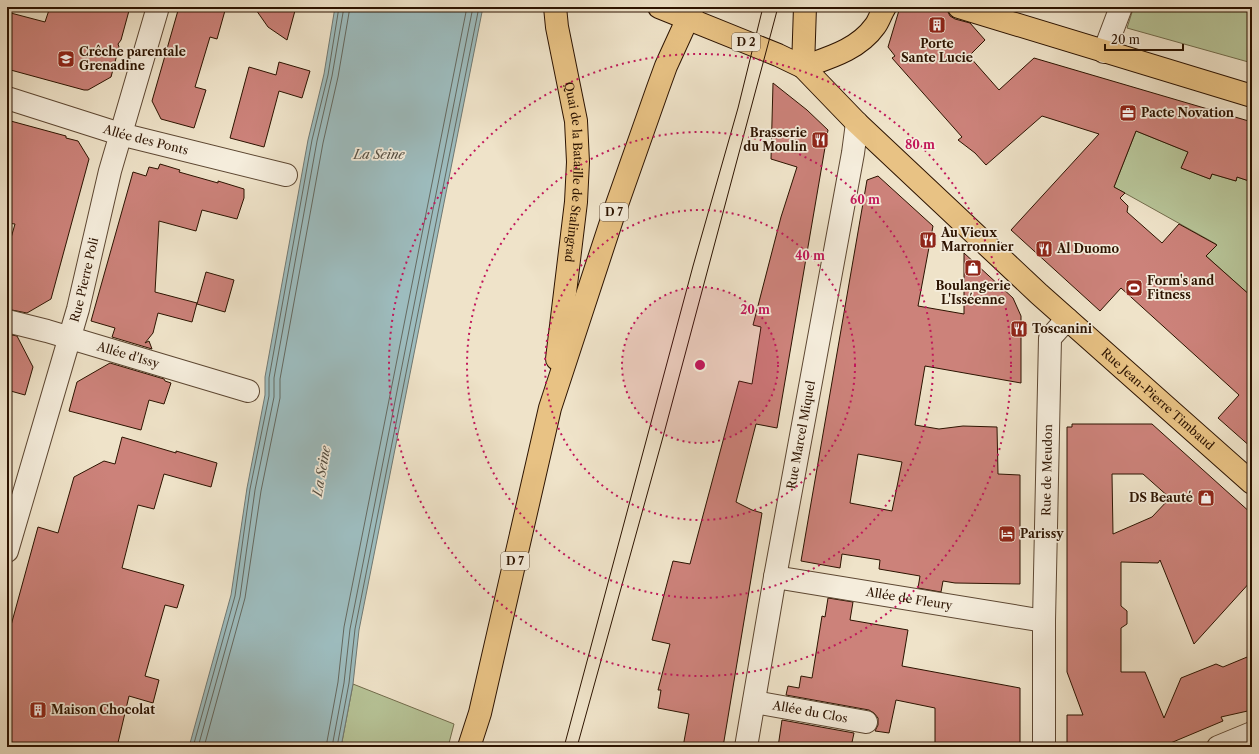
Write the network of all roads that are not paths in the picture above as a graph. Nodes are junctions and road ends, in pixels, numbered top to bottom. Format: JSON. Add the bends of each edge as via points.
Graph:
{"nodes":[{"id":1,"x":158,"y":7,"type":"edge"},
{"id":2,"x":555,"y":7,"type":"edge"},
{"id":3,"x":659,"y":7,"type":"edge"},
{"id":4,"x":805,"y":7,"type":"edge"},
{"id":5,"x":885,"y":7,"type":"edge"},
{"id":6,"x":959,"y":7,"type":"edge"},
{"id":7,"x":1121,"y":7,"type":"edge"},
{"id":8,"x":690,"y":13,"type":"edge"},
{"id":9,"x":1104,"y":52,"type":"junction"},
{"id":10,"x":802,"y":67,"type":"junction"},
{"id":11,"x":1252,"y":96,"type":"edge"},
{"id":12,"x":7,"y":98,"type":"edge"},
{"id":13,"x":857,"y":123,"type":"junction"},
{"id":14,"x":120,"y":134,"type":"junction"},
{"id":15,"x":286,"y":175,"type":"dead end"},
{"id":16,"x":1067,"y":319,"type":"junction"},
{"id":17,"x":7,"y":321,"type":"edge"},
{"id":18,"x":69,"y":338,"type":"junction"},
{"id":19,"x":248,"y":391,"type":"dead end"},
{"id":20,"x":550,"y":408,"type":"junction"},
{"id":21,"x":1252,"y":483,"type":"edge"},
{"id":22,"x":7,"y":551,"type":"edge"},
{"id":23,"x":775,"y":577,"type":"junction"},
{"id":24,"x":1044,"y":621,"type":"junction"},
{"id":25,"x":754,"y":702,"type":"junction"},
{"id":26,"x":480,"y":713,"type":"junction"},
{"id":27,"x":866,"y":722,"type":"dead end"},
{"id":28,"x":1252,"y":733,"type":"edge"},
{"id":29,"x":469,"y":747,"type":"edge"},
{"id":30,"x":477,"y":747,"type":"edge"},
{"id":31,"x":746,"y":747,"type":"edge"},
{"id":32,"x":1044,"y":747,"type":"edge"},
{"id":33,"x":1218,"y":747,"type":"edge"}],
"edges":[{"from":1,"to":14,"type":"street","name":"Rue Pierre Poli"},
{"from":2,"to":20,"type":"main road","name":"Quai de la Bataille de Stalingrad","via":[[576,122],[578,162],[576,202]]},
{"from":3,"to":8,"type":"main road"},
{"from":4,"to":10,"type":"main road"},
{"from":5,"to":10,"type":"main road","via":[[875,27],[858,44]]},
{"from":6,"to":9,"type":"main road"},
{"from":7,"to":9,"type":"street"},
{"from":8,"to":10,"type":"main road","number":"D 2"},
{"from":8,"to":20,"type":"main road","name":"Quai de la Bataille de Stalingrad","number":"D 7","via":[[655,95]]},
{"from":9,"to":11,"type":"main road"},
{"from":10,"to":13,"type":"main road","name":"Rue Jean-Pierre Timbaud"},
{"from":12,"to":14,"type":"street","name":"Allée des Ponts"},
{"from":13,"to":16,"type":"main road","name":"Rue Jean-Pierre Timbaud"},
{"from":13,"to":23,"type":"street","name":"Rue Marcel Miquel","via":[[854,153]]},
{"from":14,"to":15,"type":"street","name":"Allée des Ponts"},
{"from":14,"to":18,"type":"street","name":"Rue Pierre Poli"},
{"from":16,"to":21,"type":"main road","name":"Rue Jean-Pierre Timbaud"},
{"from":16,"to":24,"type":"street","name":"Rue de Meudon","via":[[1050,338]]},
{"from":17,"to":18,"type":"street","name":"Allée d'Issy"},
{"from":18,"to":19,"type":"street","name":"Allée d'Issy"},
{"from":18,"to":22,"type":"street","name":"Rue Pierre Poli"},
{"from":20,"to":26,"type":"main road","name":"Quai de la Bataille de Stalingrad","number":"D 7"},
{"from":23,"to":24,"type":"street","name":"Allée de Fleury"},
{"from":23,"to":25,"type":"street","name":"Rue Marcel Miquel"},
{"from":24,"to":32,"type":"street","name":"Rue de Meudon"},
{"from":25,"to":27,"type":"street","name":"Allée du Clos"},
{"from":25,"to":31,"type":"street","name":"Rue Marcel Miquel"},
{"from":26,"to":29,"type":"main road","name":"Quai de la Bataille de Stalingrad","number":"D 7"},
{"from":26,"to":30,"type":"main road","name":"Quai de la Bataille de Stalingrad","number":"D 7"},
{"from":28,"to":33,"type":"street"}]}
